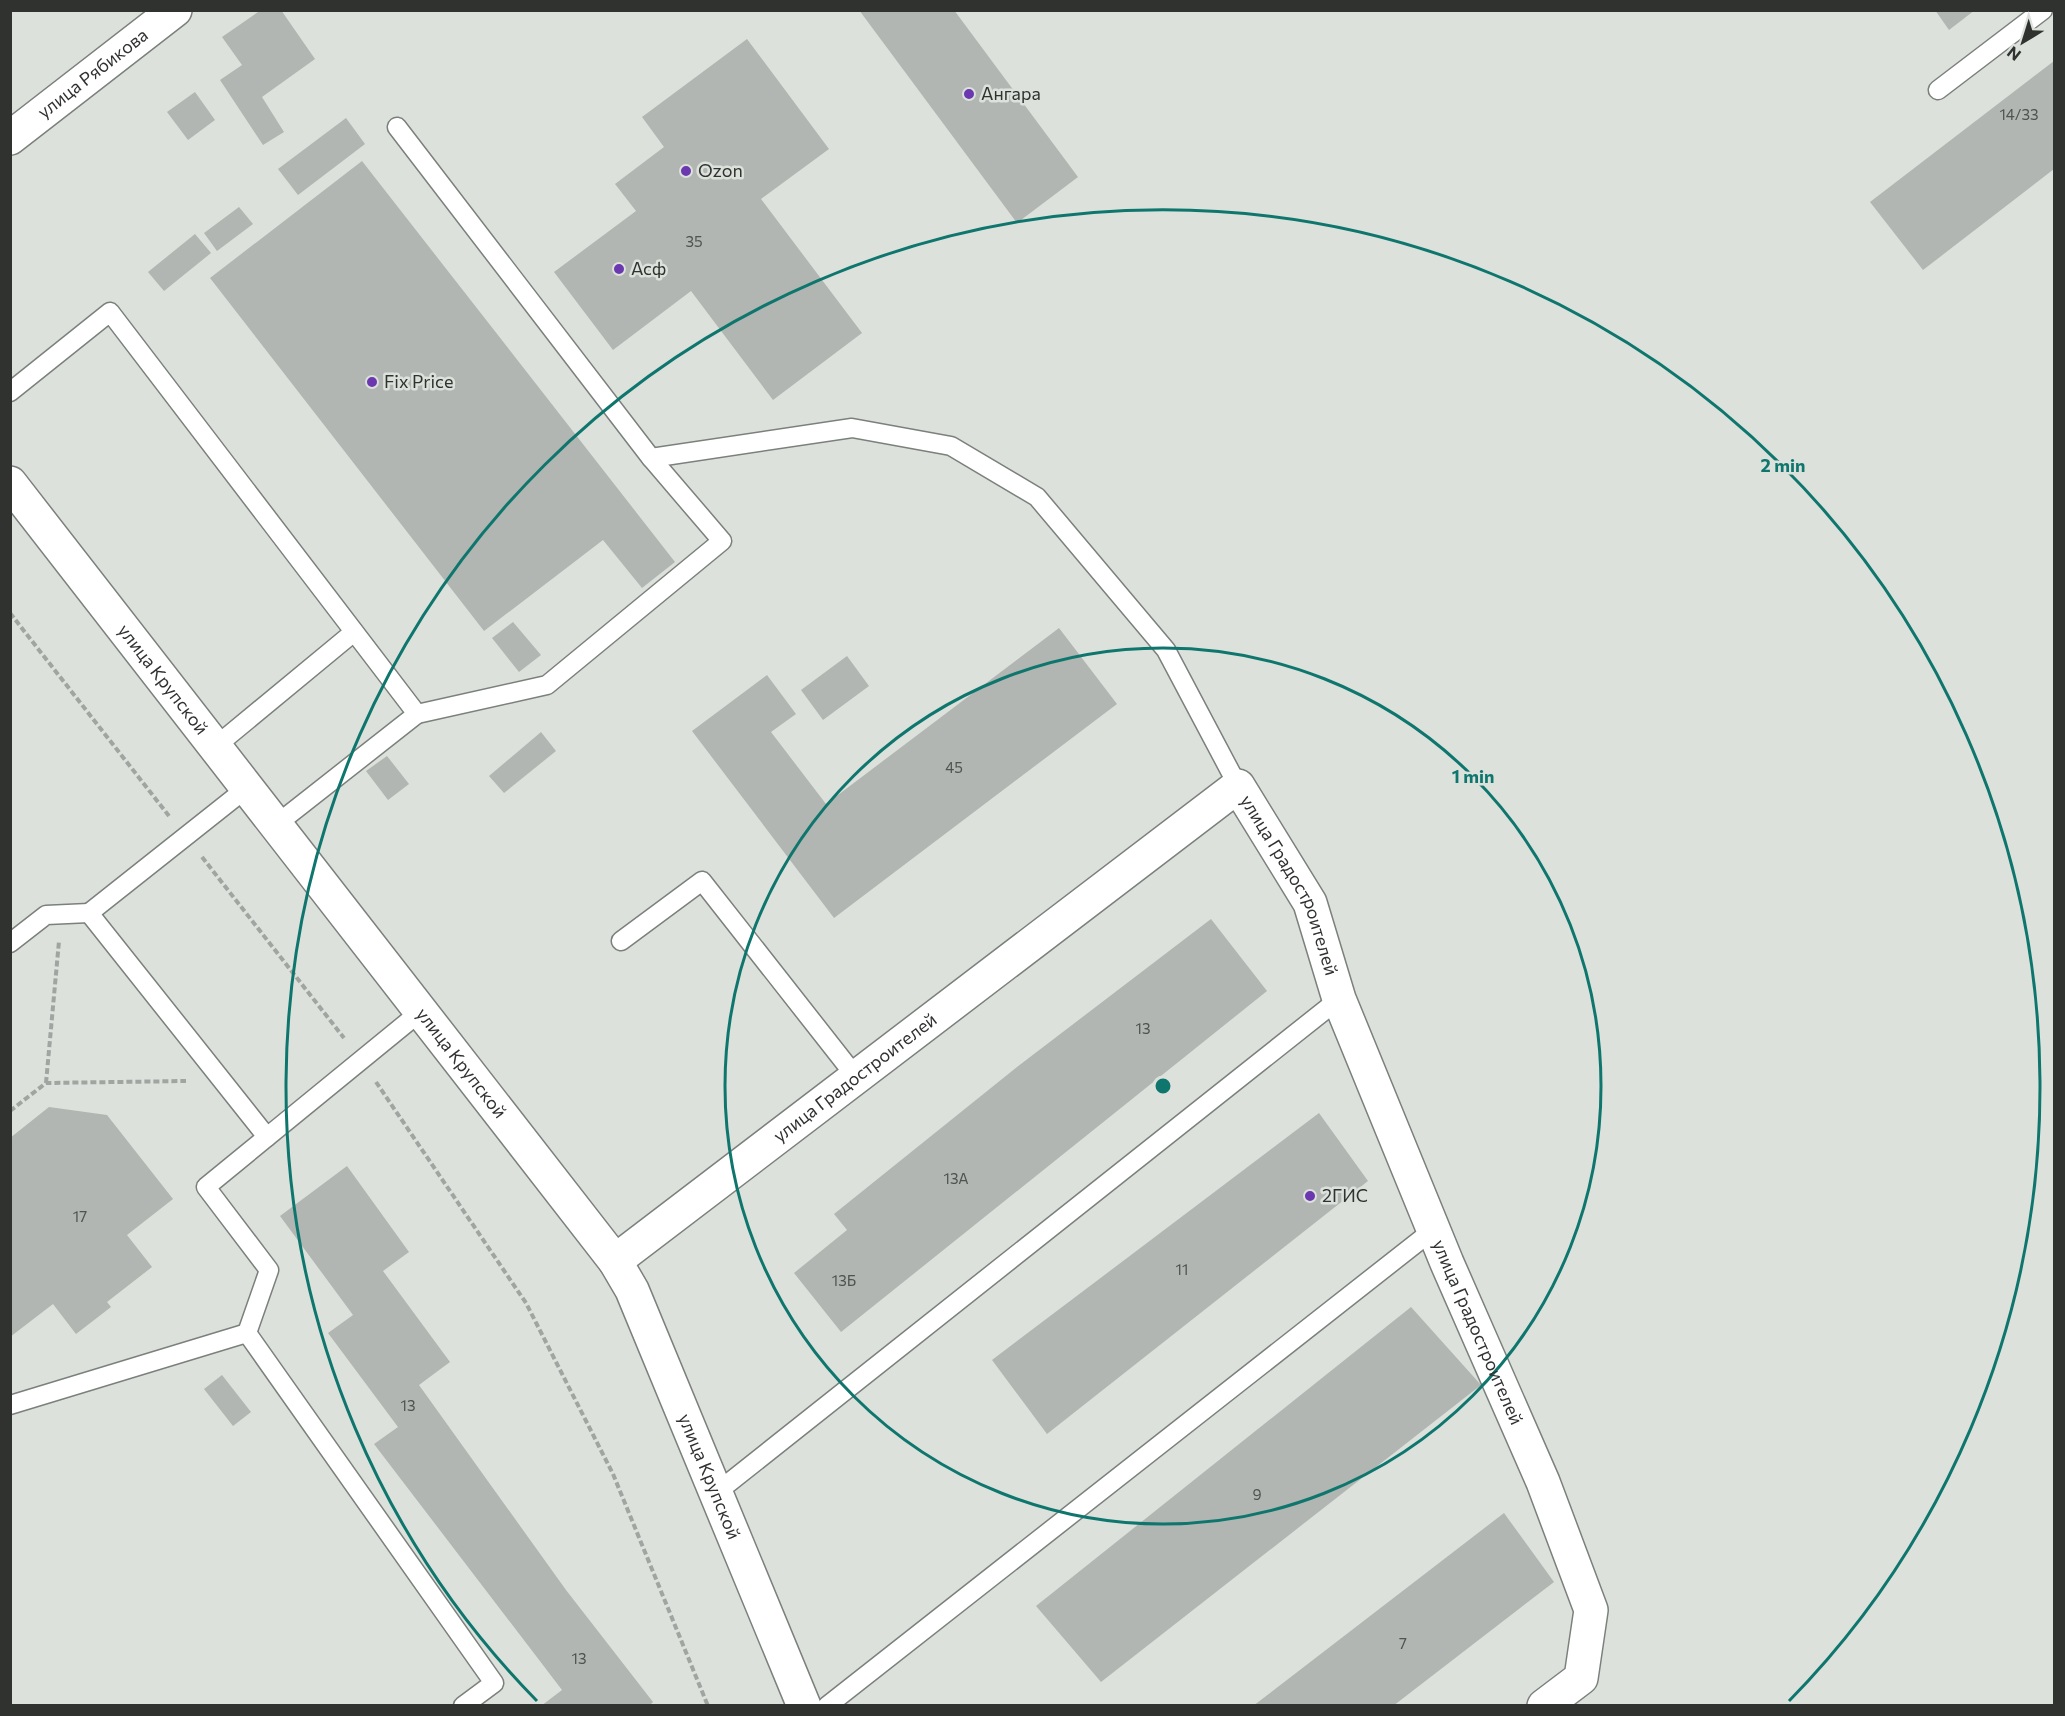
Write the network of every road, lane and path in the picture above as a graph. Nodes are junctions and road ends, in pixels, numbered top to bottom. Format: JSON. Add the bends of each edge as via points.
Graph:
{"nodes":[{"id":1,"x":174,"y":10,"type":"edge"},
{"id":2,"x":2043,"y":10,"type":"edge"},
{"id":3,"x":1938,"y":90,"type":"dead end"},
{"id":4,"x":397,"y":127,"type":"dead end"},
{"id":5,"x":10,"y":138,"type":"edge"},
{"id":6,"x":10,"y":392,"type":"edge"},
{"id":7,"x":651,"y":458,"type":"junction"},
{"id":8,"x":10,"y":483,"type":"edge"},
{"id":9,"x":10,"y":614,"type":"edge"},
{"id":10,"x":354,"y":632,"type":"junction"},
{"id":11,"x":417,"y":714,"type":"junction"},
{"id":12,"x":216,"y":746,"type":"junction"},
{"id":13,"x":1238,"y":786,"type":"junction"},
{"id":14,"x":248,"y":787,"type":"junction"},
{"id":15,"x":276,"y":824,"type":"junction"},
{"id":16,"x":185,"y":836,"type":"junction"},
{"id":17,"x":89,"y":913,"type":"junction"},
{"id":18,"x":62,"y":914,"type":"junction"},
{"id":19,"x":621,"y":941,"type":"dead end"},
{"id":20,"x":10,"y":943,"type":"edge"},
{"id":21,"x":1339,"y":999,"type":"junction"},
{"id":22,"x":420,"y":1012,"type":"junction"},
{"id":23,"x":361,"y":1060,"type":"junction"},
{"id":24,"x":856,"y":1077,"type":"junction"},
{"id":25,"x":222,"y":1080,"type":"junction"},
{"id":26,"x":46,"y":1083,"type":"junction"},
{"id":27,"x":10,"y":1111,"type":"edge"},
{"id":28,"x":267,"y":1137,"type":"junction"},
{"id":29,"x":1433,"y":1230,"type":"junction"},
{"id":30,"x":615,"y":1261,"type":"junction"},
{"id":31,"x":247,"y":1333,"type":"junction"},
{"id":32,"x":10,"y":1404,"type":"edge"},
{"id":33,"x":716,"y":1493,"type":"junction"},
{"id":34,"x":463,"y":1706,"type":"edge"},
{"id":35,"x":708,"y":1706,"type":"edge"},
{"id":36,"x":804,"y":1706,"type":"edge"},
{"id":37,"x":827,"y":1706,"type":"edge"},
{"id":38,"x":1544,"y":1706,"type":"edge"}],
"edges":[{"from":1,"to":5,"type":"street","name":"улица Рябикова"},
{"from":2,"to":3,"type":"lane"},
{"from":4,"to":7,"type":"lane"},
{"from":6,"to":10,"type":"lane","via":[[110,312]]},
{"from":7,"to":11,"type":"lane","via":[[722,542],[547,685]]},
{"from":7,"to":13,"type":"lane","via":[[852,428],[951,446],[1037,497],[1151,632],[1166,650]]},
{"from":8,"to":12,"type":"street","name":"улица Крупской"},
{"from":9,"to":16,"type":"path"},
{"from":10,"to":11,"type":"lane"},
{"from":10,"to":12,"type":"lane"},
{"from":11,"to":15,"type":"lane"},
{"from":12,"to":14,"type":"street","name":"улица Крупской"},
{"from":13,"to":21,"type":"street","name":"улица Градостроителей","via":[[1310,903]]},
{"from":13,"to":24,"type":"street","name":"улица Градостроителей"},
{"from":14,"to":15,"type":"street","name":"улица Крупской"},
{"from":14,"to":16,"type":"lane"},
{"from":15,"to":22,"type":"street","name":"улица Крупской"},
{"from":16,"to":17,"type":"lane"},
{"from":16,"to":23,"type":"path"},
{"from":17,"to":18,"type":"lane"},
{"from":17,"to":25,"type":"lane"},
{"from":18,"to":20,"type":"lane","via":[[46,915]]},
{"from":18,"to":26,"type":"path"},
{"from":19,"to":24,"type":"lane","via":[[702,881]]},
{"from":21,"to":29,"type":"street","name":"улица Градостроителей"},
{"from":21,"to":33,"type":"lane"},
{"from":22,"to":23,"type":"lane"},
{"from":22,"to":30,"type":"street","name":"улица Крупской"},
{"from":23,"to":28,"type":"lane"},
{"from":23,"to":35,"type":"path","via":[[526,1303],[613,1474]]},
{"from":24,"to":30,"type":"street","name":"улица Градостроителей"},
{"from":25,"to":26,"type":"path"},
{"from":25,"to":28,"type":"lane"},
{"from":26,"to":27,"type":"path"},
{"from":28,"to":31,"type":"lane","via":[[206,1187],[269,1270]]},
{"from":29,"to":37,"type":"lane"},
{"from":29,"to":38,"type":"street","name":"улица Градостроителей","via":[[1543,1482],[1591,1610],[1581,1678]]},
{"from":30,"to":33,"type":"street","name":"улица Крупской","via":[[632,1290]]},
{"from":31,"to":32,"type":"lane"},
{"from":31,"to":34,"type":"lane","via":[[494,1683]]},
{"from":33,"to":36,"type":"street","name":"улица Крупской"}]}
